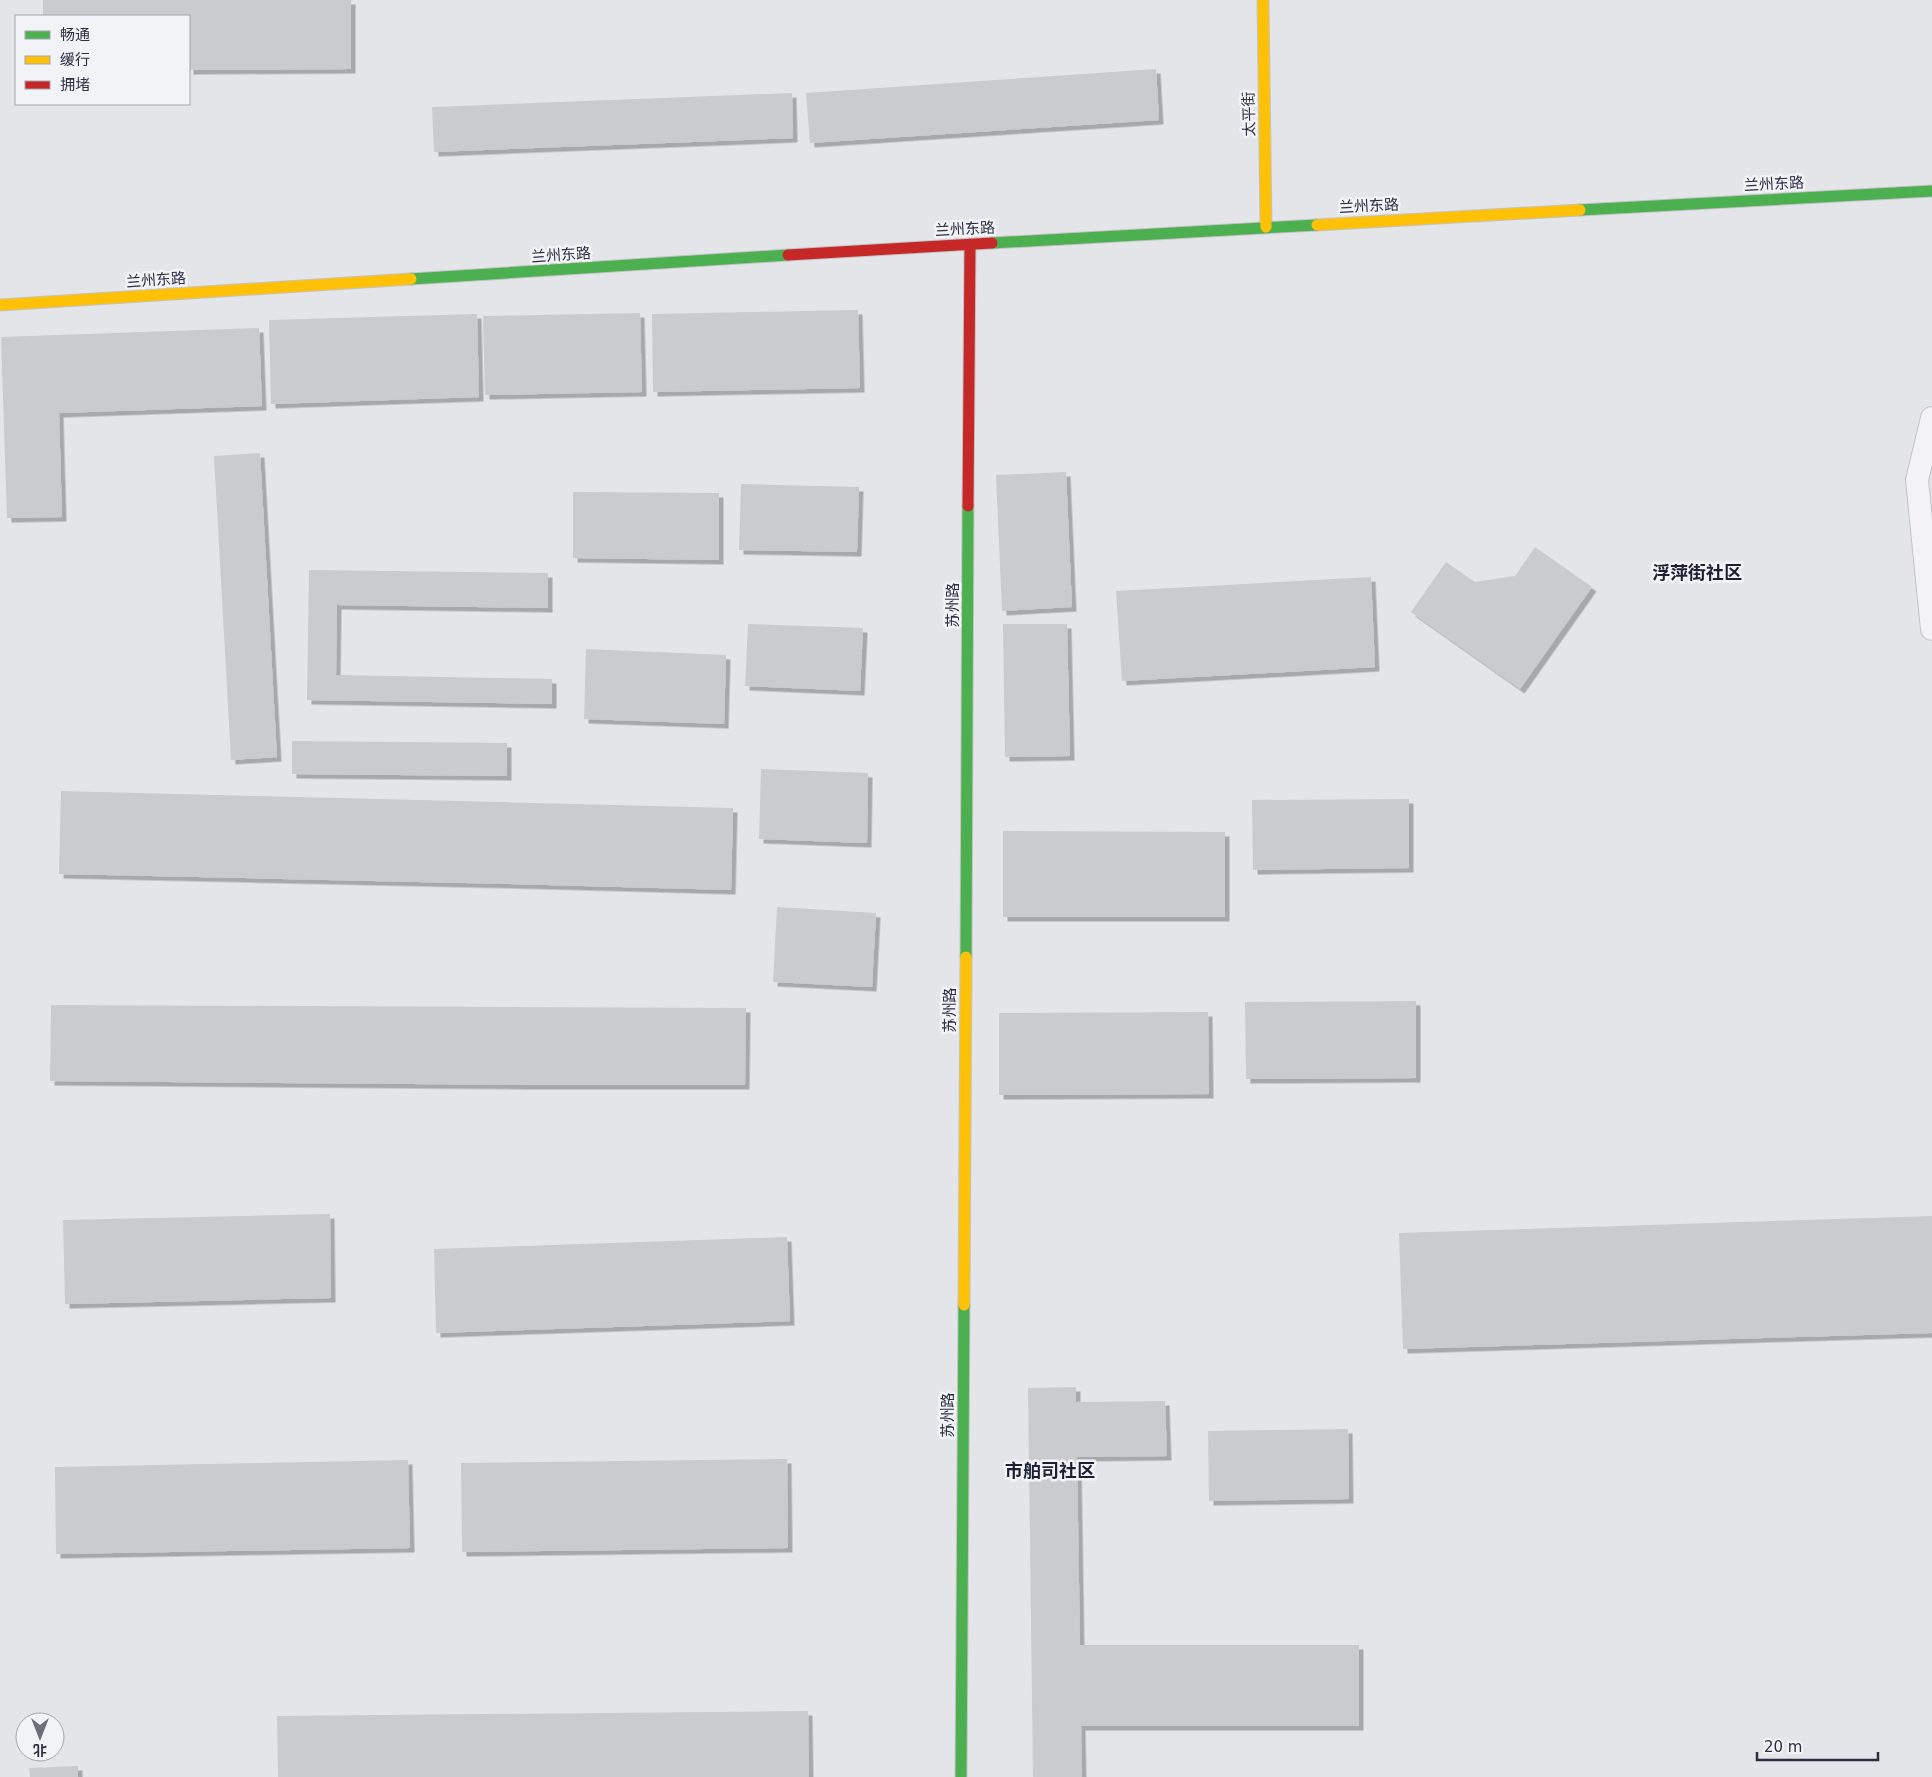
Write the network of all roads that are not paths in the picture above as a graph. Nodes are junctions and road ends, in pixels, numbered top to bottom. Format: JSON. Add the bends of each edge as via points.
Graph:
{"nodes":[{"id":1,"x":1263,"y":0,"type":"edge"},
{"id":2,"x":1932,"y":191,"type":"edge"},
{"id":3,"x":1266,"y":227,"type":"junction"},
{"id":4,"x":970,"y":244,"type":"junction"},
{"id":5,"x":0,"y":305,"type":"edge"},
{"id":6,"x":1932,"y":418,"type":"edge"},
{"id":7,"x":1932,"y":629,"type":"edge"},
{"id":8,"x":961,"y":1777,"type":"edge"}],
"edges":[{"from":1,"to":3,"type":"main road","name":"太平街"},
{"from":2,"to":3,"type":"main road","name":"兰州东路"},
{"from":3,"to":4,"type":"main road","name":"兰州东路"},
{"from":4,"to":5,"type":"main road","name":"兰州东路"},
{"from":4,"to":8,"type":"main road","name":"苏州路"},
{"from":6,"to":7,"type":"lane","via":[[1917,480]]}]}
